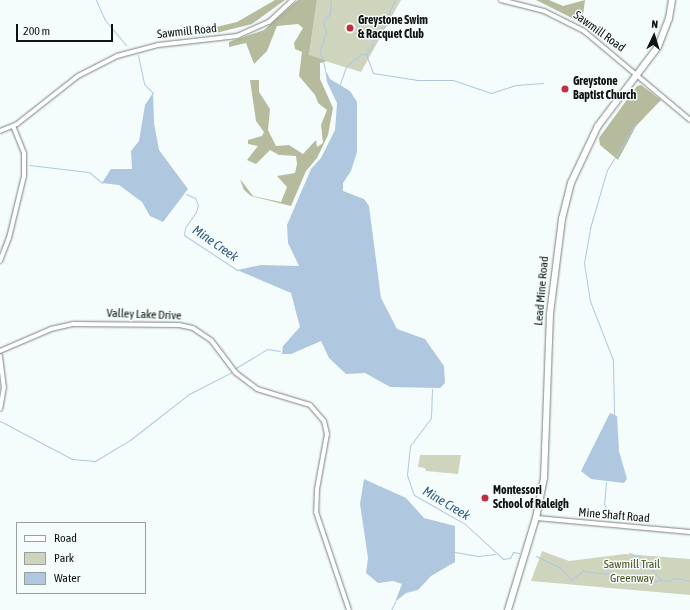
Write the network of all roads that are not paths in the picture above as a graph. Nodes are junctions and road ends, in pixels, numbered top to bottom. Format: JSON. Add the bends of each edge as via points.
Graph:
{"nodes":[{"id":1,"x":293,"y":0,"type":"edge"},
{"id":2,"x":501,"y":0,"type":"edge"},
{"id":3,"x":672,"y":0,"type":"edge"},
{"id":4,"x":638,"y":75,"type":"junction"},
{"id":5,"x":690,"y":120,"type":"edge"},
{"id":6,"x":13,"y":126,"type":"junction"},
{"id":7,"x":0,"y":131,"type":"edge"},
{"id":8,"x":0,"y":261,"type":"edge"},
{"id":9,"x":0,"y":351,"type":"edge"},
{"id":10,"x":0,"y":356,"type":"edge"},
{"id":11,"x":0,"y":409,"type":"edge"},
{"id":12,"x":536,"y":518,"type":"junction"},
{"id":13,"x":690,"y":532,"type":"edge"},
{"id":14,"x":349,"y":610,"type":"edge"},
{"id":15,"x":508,"y":610,"type":"edge"}],
"edges":[{"from":1,"to":6,"type":"street","name":"Sawmill Road","via":[[269,22],[237,36],[158,45],[117,56],[78,76]]},
{"from":2,"to":4,"type":"street","name":"Sawmill Road","via":[[544,10],[570,22]]},
{"from":3,"to":4,"type":"main road","name":"Lead Mine Road","via":[[663,35]]},
{"from":4,"to":5,"type":"street","name":"Sawmill Road"},
{"from":4,"to":12,"type":"main road","name":"Lead Mine Road","via":[[598,126],[578,162],[562,219],[553,288],[544,478]]},
{"from":6,"to":7,"type":"street","name":"Sawmill Road"},
{"from":6,"to":8,"type":"street","via":[[24,153],[24,176],[9,238]]},
{"from":9,"to":14,"type":"street","name":"Valley Lake Drive","via":[[51,329],[73,324],[179,325],[196,330],[211,340],[236,373],[257,389],[310,405],[324,421],[327,434],[317,489],[316,512]]},
{"from":10,"to":11,"type":"street","via":[[4,387]]},
{"from":12,"to":13,"type":"street","name":"Mine Shaft Road"},
{"from":12,"to":15,"type":"main road","name":"Lead Mine Road"}]}
